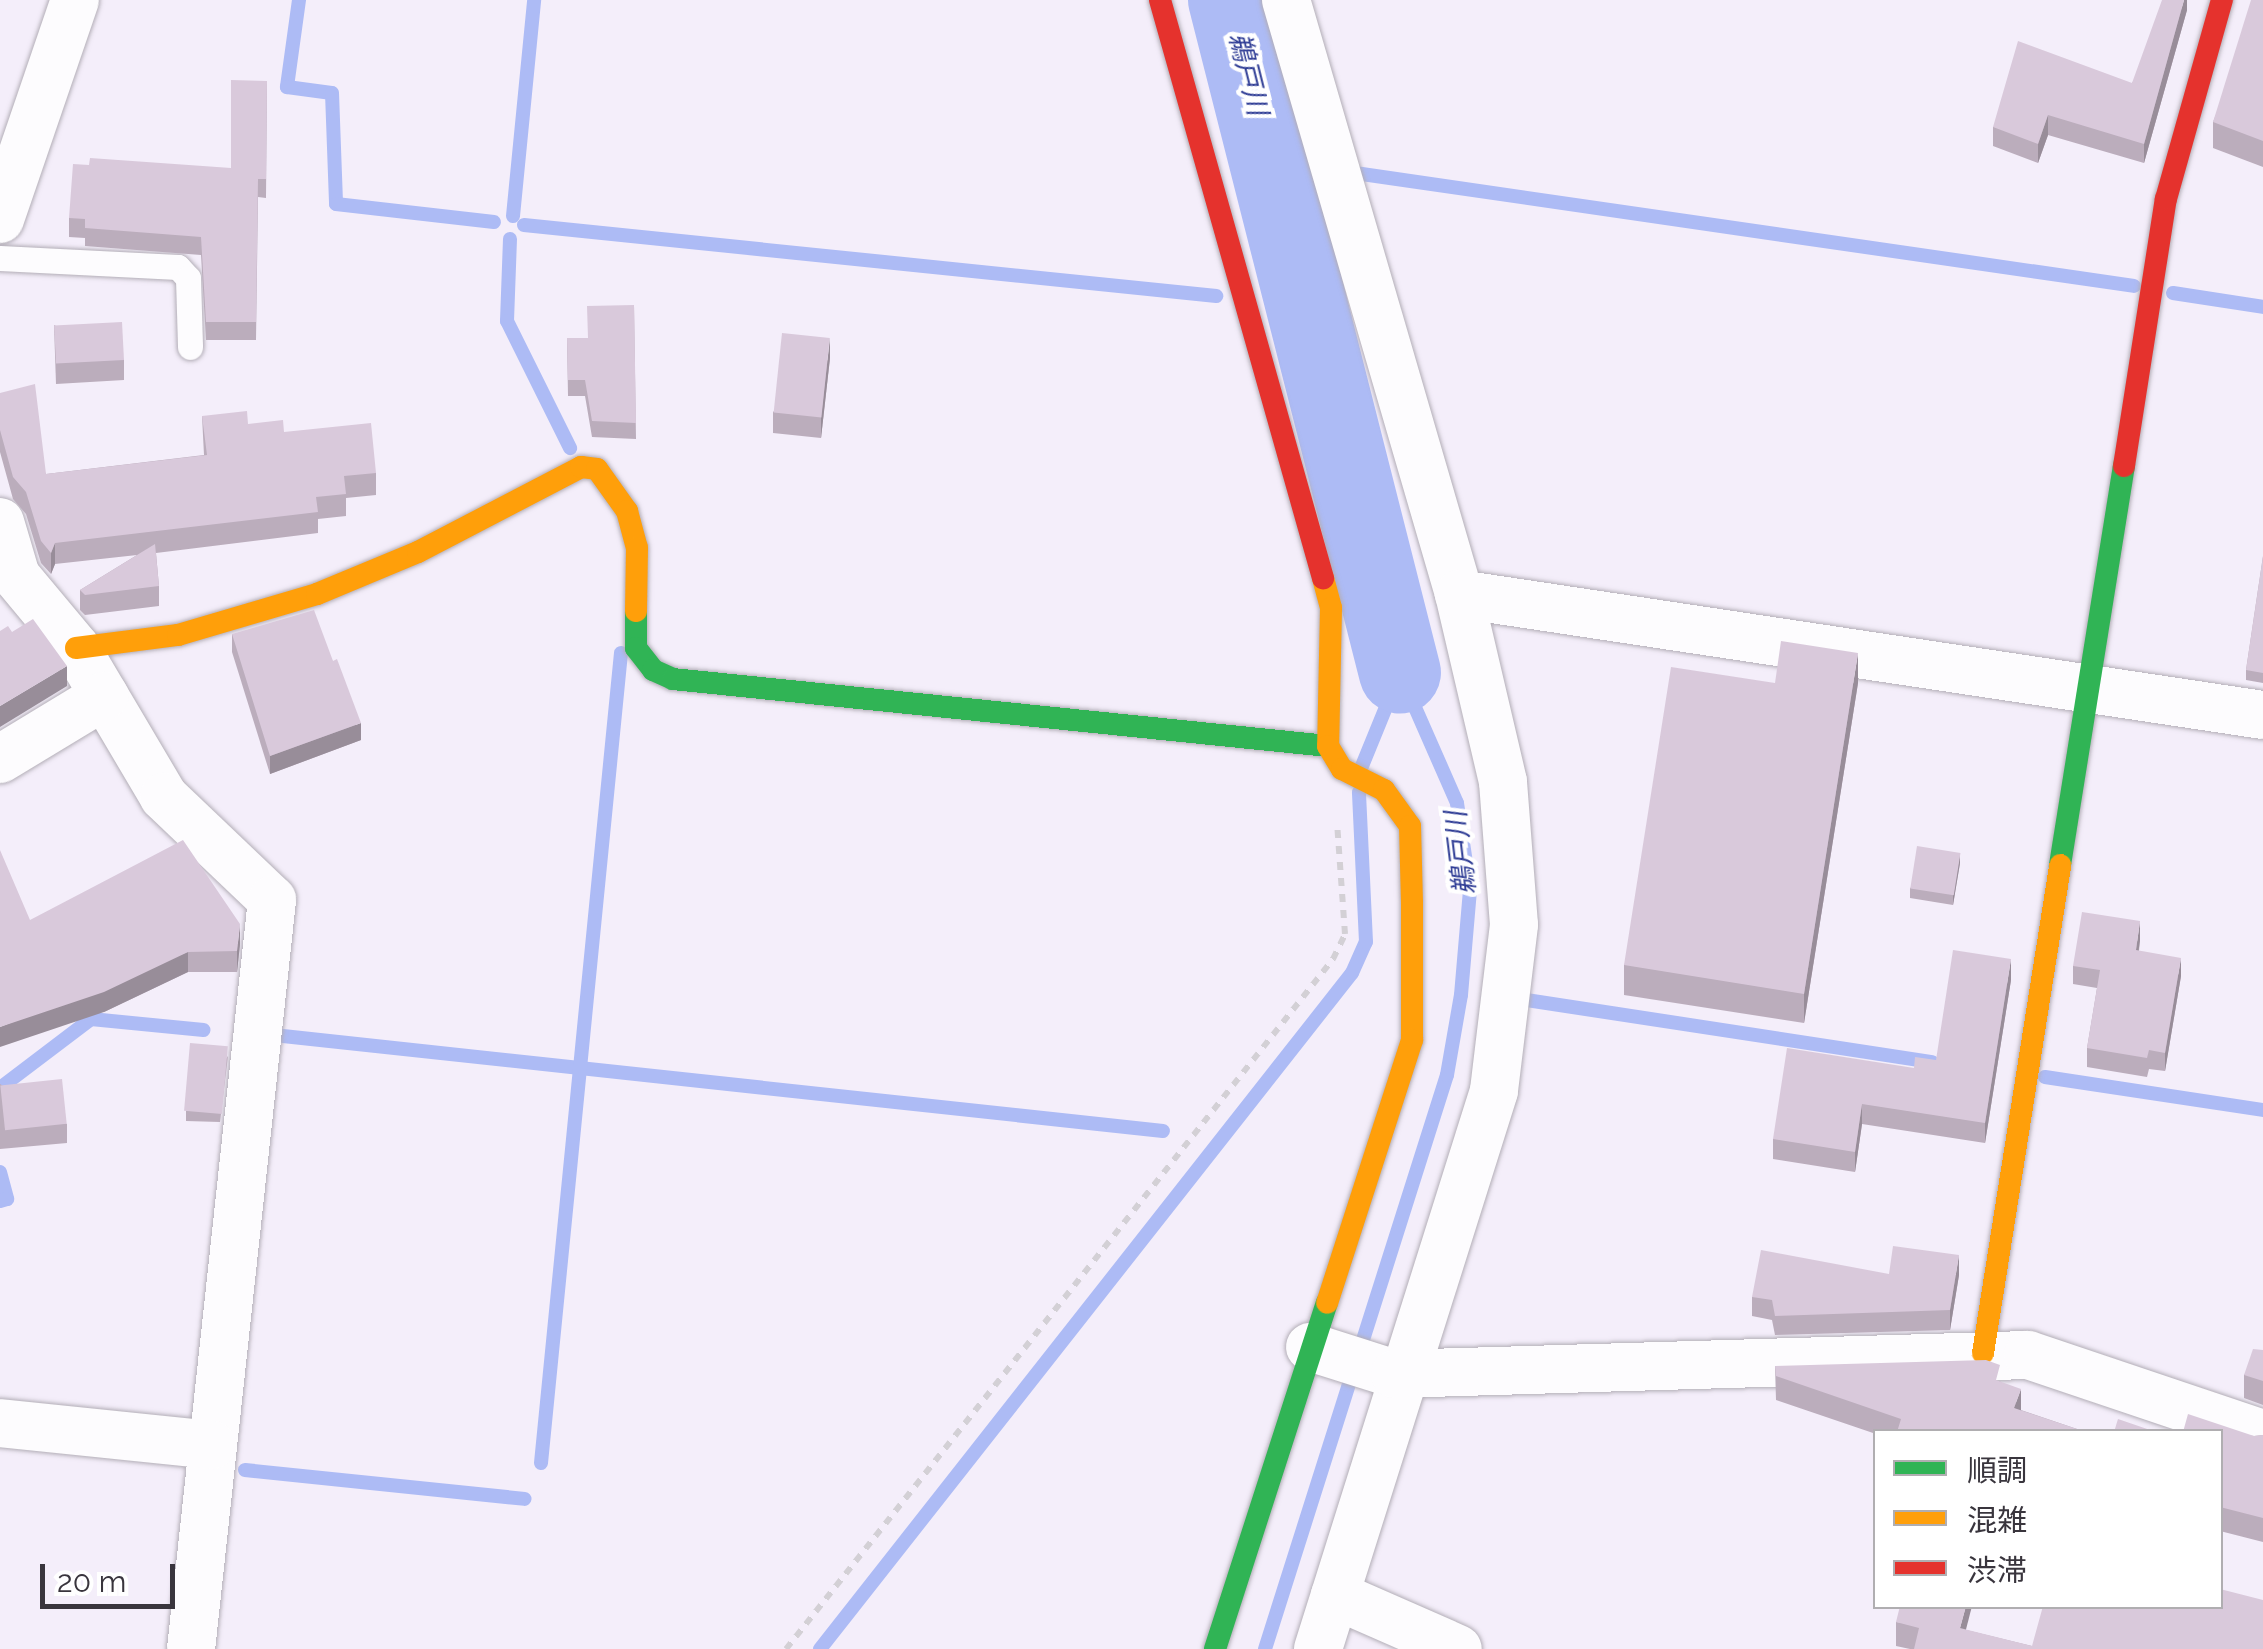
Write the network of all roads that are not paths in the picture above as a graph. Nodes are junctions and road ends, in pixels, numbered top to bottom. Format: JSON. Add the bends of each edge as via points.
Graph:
{"nodes":[{"id":1,"x":74,"y":0,"type":"edge"},
{"id":2,"x":1160,"y":0,"type":"edge"},
{"id":3,"x":1286,"y":0,"type":"edge"},
{"id":4,"x":2222,"y":0,"type":"edge"},
{"id":5,"x":0,"y":219,"type":"edge"},
{"id":6,"x":0,"y":258,"type":"edge"},
{"id":7,"x":190,"y":347,"type":"dead end"},
{"id":8,"x":0,"y":522,"type":"edge"},
{"id":9,"x":1459,"y":594,"type":"junction"},
{"id":10,"x":76,"y":648,"type":"junction"},
{"id":11,"x":2091,"y":689,"type":"junction"},
{"id":12,"x":104,"y":696,"type":"junction"},
{"id":13,"x":2263,"y":715,"type":"edge"},
{"id":14,"x":0,"y":758,"type":"edge"},
{"id":15,"x":1334,"y":759,"type":"junction"},
{"id":16,"x":1310,"y":1347,"type":"junction"},
{"id":17,"x":1982,"y":1353,"type":"junction"},
{"id":18,"x":1399,"y":1373,"type":"junction"},
{"id":19,"x":0,"y":1423,"type":"edge"},
{"id":20,"x":2263,"y":1434,"type":"edge"},
{"id":21,"x":212,"y":1445,"type":"junction"},
{"id":22,"x":1334,"y":1595,"type":"junction"},
{"id":23,"x":191,"y":1649,"type":"edge"},
{"id":24,"x":1216,"y":1649,"type":"edge"},
{"id":25,"x":1318,"y":1649,"type":"edge"},
{"id":26,"x":1458,"y":1649,"type":"edge"}],
"edges":[{"from":1,"to":5,"type":"street"},
{"from":2,"to":15,"type":"street","via":[[1331,608]]},
{"from":3,"to":9,"type":"street"},
{"from":4,"to":11,"type":"street","via":[[2166,199]]},
{"from":6,"to":7,"type":"lane","via":[[178,267],[188,278]]},
{"from":8,"to":10,"type":"street","via":[[16,576]]},
{"from":9,"to":11,"type":"street"},
{"from":9,"to":18,"type":"street","via":[[1502,782],[1514,925],[1494,1091]]},
{"from":10,"to":12,"type":"street"},
{"from":10,"to":15,"type":"street","via":[[178,634],[317,594],[418,552],[581,467],[598,469],[627,511],[637,548],[636,648],[653,670],[673,679]]},
{"from":11,"to":13,"type":"street"},
{"from":11,"to":17,"type":"street"},
{"from":12,"to":14,"type":"street"},
{"from":12,"to":21,"type":"street","via":[[164,797],[272,900]]},
{"from":15,"to":16,"type":"street","via":[[1384,790],[1410,826],[1412,1040]]},
{"from":16,"to":18,"type":"street"},
{"from":16,"to":24,"type":"street"},
{"from":17,"to":18,"type":"street"},
{"from":17,"to":20,"type":"street","via":[[2028,1355]]},
{"from":18,"to":22,"type":"street"},
{"from":19,"to":21,"type":"street"},
{"from":21,"to":23,"type":"street"},
{"from":22,"to":25,"type":"street"},
{"from":22,"to":26,"type":"street"}]}
